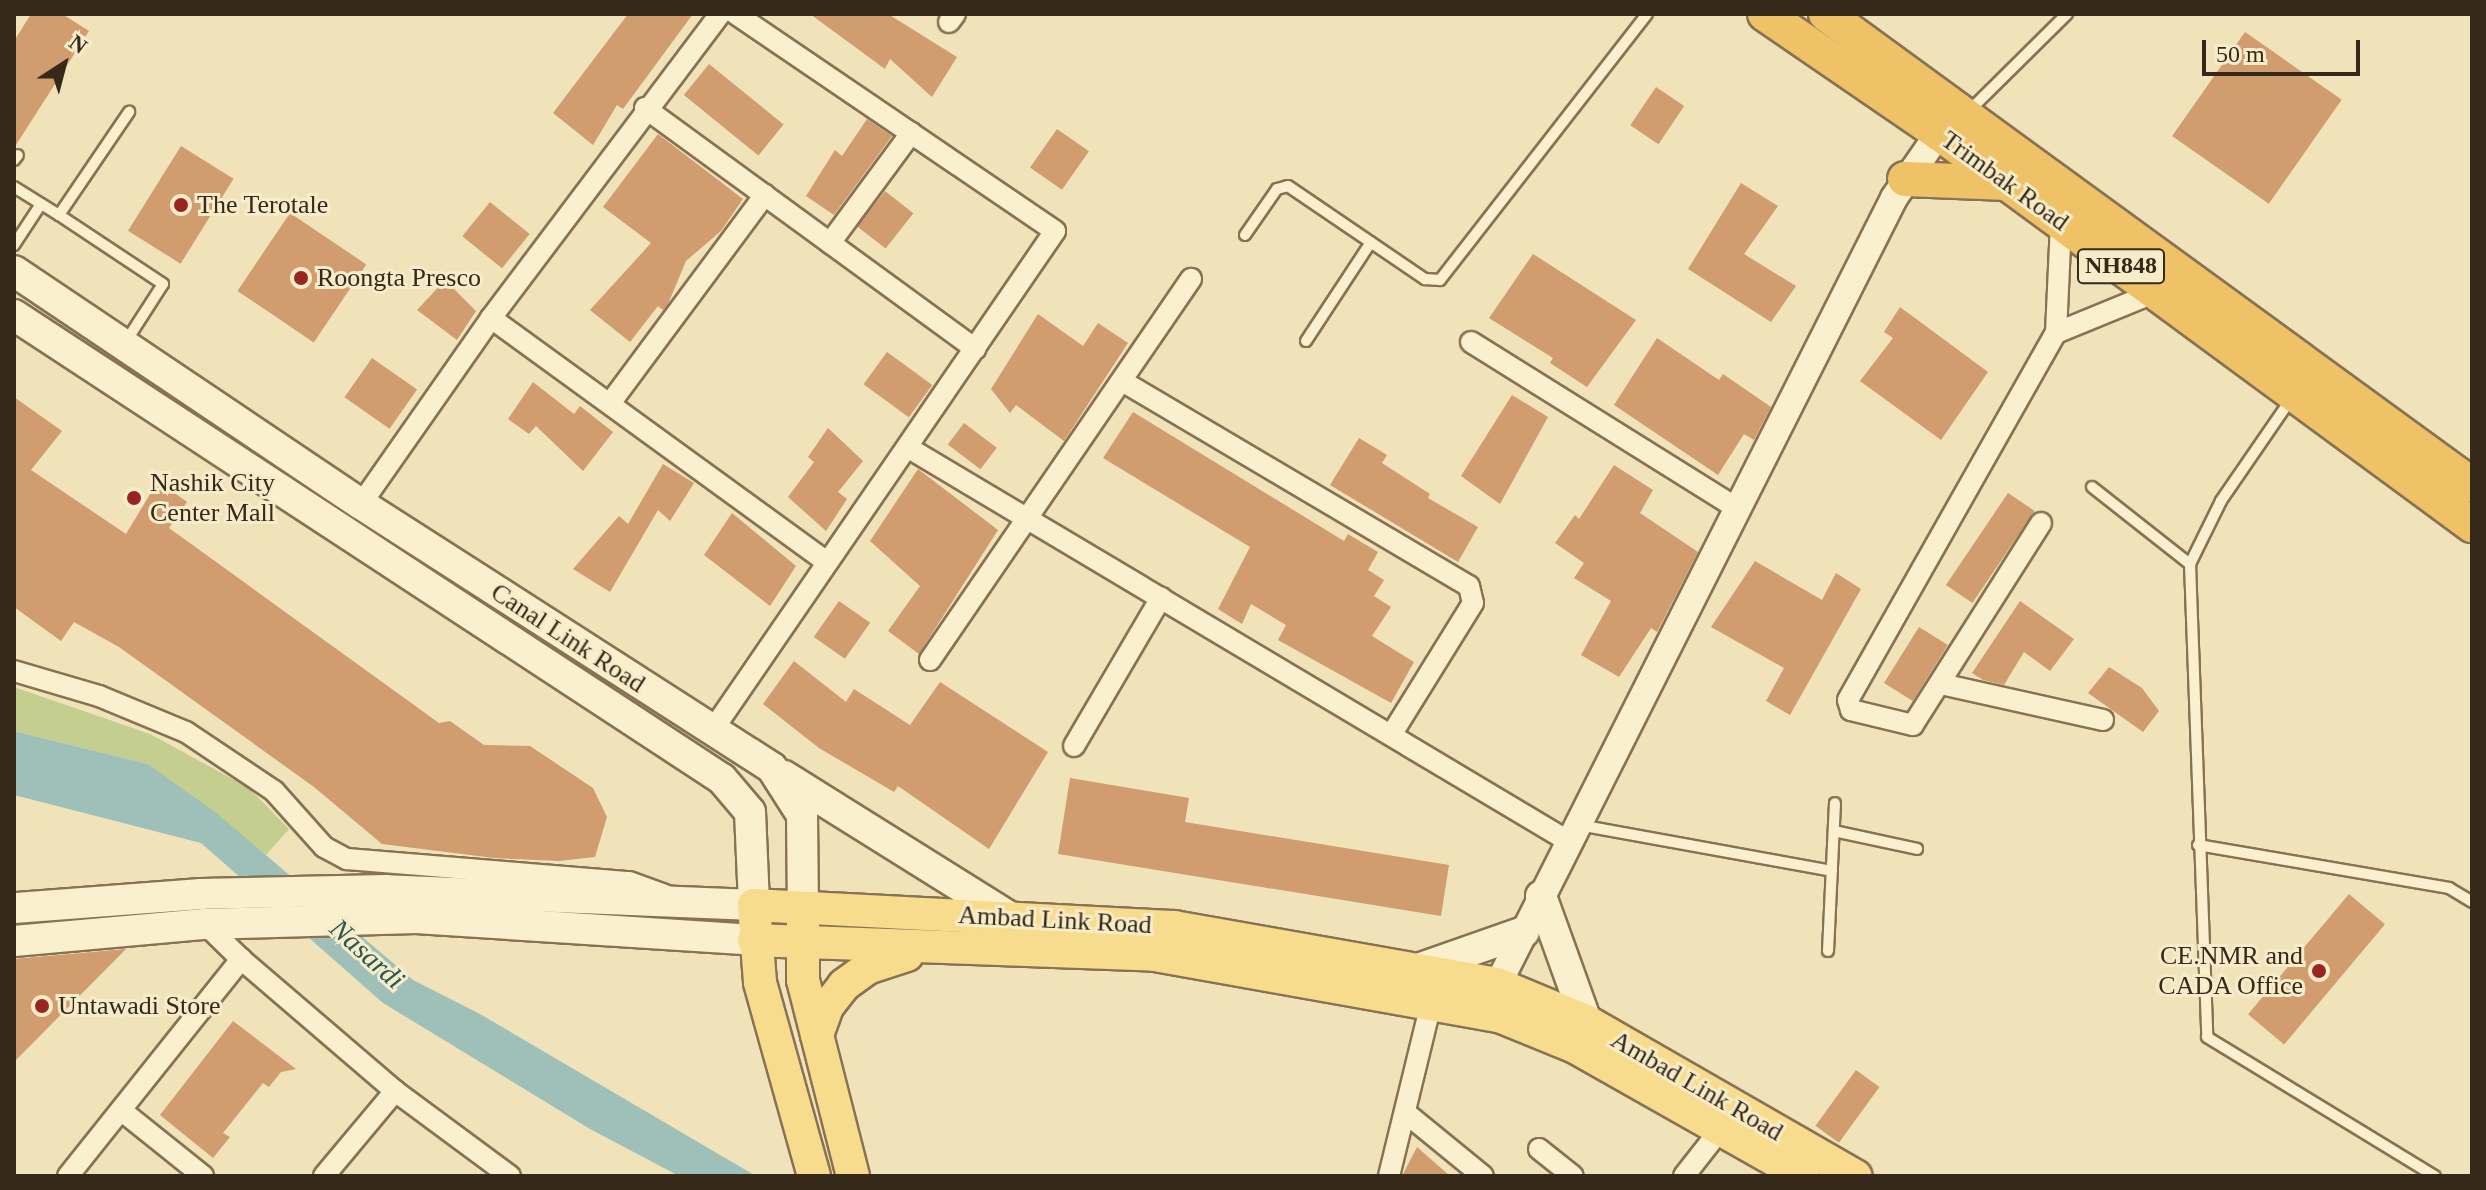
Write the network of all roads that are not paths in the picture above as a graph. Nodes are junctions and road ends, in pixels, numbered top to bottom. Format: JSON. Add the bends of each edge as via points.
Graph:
{"nodes":[{"id":1,"x":720,"y":14,"type":"edge"},
{"id":2,"x":736,"y":14,"type":"edge"},
{"id":3,"x":1647,"y":14,"type":"edge"},
{"id":4,"x":1765,"y":14,"type":"edge"},
{"id":5,"x":1826,"y":14,"type":"edge"},
{"id":6,"x":2067,"y":14,"type":"edge"},
{"id":7,"x":645,"y":108,"type":"junction"},
{"id":8,"x":129,"y":112,"type":"dead end"},
{"id":9,"x":1967,"y":112,"type":"junction"},
{"id":10,"x":911,"y":133,"type":"junction"},
{"id":11,"x":1939,"y":133,"type":"junction"},
{"id":12,"x":1905,"y":179,"type":"junction"},
{"id":13,"x":2007,"y":183,"type":"junction"},
{"id":14,"x":14,"y":187,"type":"edge"},
{"id":15,"x":765,"y":195,"type":"junction"},
{"id":16,"x":41,"y":204,"type":"junction"},
{"id":17,"x":59,"y":215,"type":"junction"},
{"id":18,"x":2061,"y":222,"type":"junction"},
{"id":19,"x":1245,"y":235,"type":"dead end"},
{"id":20,"x":1371,"y":242,"type":"junction"},
{"id":21,"x":830,"y":243,"type":"junction"},
{"id":22,"x":14,"y":245,"type":"edge"},
{"id":23,"x":14,"y":271,"type":"edge"},
{"id":24,"x":1191,"y":279,"type":"dead end"},
{"id":25,"x":2156,"y":292,"type":"junction"},
{"id":26,"x":14,"y":315,"type":"edge"},
{"id":27,"x":491,"y":318,"type":"junction"},
{"id":28,"x":2056,"y":333,"type":"junction"},
{"id":29,"x":1306,"y":341,"type":"dead end"},
{"id":30,"x":1471,"y":342,"type":"dead end"},
{"id":31,"x":124,"y":345,"type":"junction"},
{"id":32,"x":976,"y":349,"type":"junction"},
{"id":33,"x":1122,"y":381,"type":"junction"},
{"id":34,"x":2294,"y":394,"type":"junction"},
{"id":35,"x":611,"y":402,"type":"junction"},
{"id":36,"x":907,"y":447,"type":"junction"},
{"id":37,"x":2472,"y":485,"type":"edge"},
{"id":38,"x":2092,"y":487,"type":"dead end"},
{"id":39,"x":361,"y":504,"type":"junction"},
{"id":40,"x":1737,"y":508,"type":"junction"},
{"id":41,"x":1027,"y":518,"type":"junction"},
{"id":42,"x":2041,"y":523,"type":"dead end"},
{"id":43,"x":2472,"y":525,"type":"edge"},
{"id":44,"x":826,"y":561,"type":"junction"},
{"id":45,"x":2190,"y":564,"type":"junction"},
{"id":46,"x":1161,"y":598,"type":"junction"},
{"id":47,"x":930,"y":660,"type":"dead end"},
{"id":48,"x":14,"y":671,"type":"edge"},
{"id":49,"x":1941,"y":684,"type":"junction"},
{"id":50,"x":2103,"y":720,"type":"dead end"},
{"id":51,"x":712,"y":731,"type":"junction"},
{"id":52,"x":1391,"y":735,"type":"junction"},
{"id":53,"x":1074,"y":746,"type":"dead end"},
{"id":54,"x":772,"y":768,"type":"junction"},
{"id":55,"x":1835,"y":803,"type":"dead end"},
{"id":56,"x":1834,"y":831,"type":"junction"},
{"id":57,"x":1572,"y":833,"type":"junction"},
{"id":58,"x":2198,"y":845,"type":"junction"},
{"id":59,"x":1917,"y":849,"type":"dead end"},
{"id":60,"x":1832,"y":871,"type":"junction"},
{"id":61,"x":599,"y":889,"type":"junction"},
{"id":62,"x":1541,"y":896,"type":"junction"},
{"id":63,"x":2472,"y":902,"type":"edge"},
{"id":64,"x":754,"y":905,"type":"junction"},
{"id":65,"x":803,"y":907,"type":"junction"},
{"id":66,"x":14,"y":908,"type":"edge"},
{"id":67,"x":1008,"y":916,"type":"junction"},
{"id":68,"x":205,"y":924,"type":"junction"},
{"id":69,"x":1524,"y":932,"type":"junction"},
{"id":70,"x":754,"y":940,"type":"junction"},
{"id":71,"x":14,"y":941,"type":"edge"},
{"id":72,"x":803,"y":943,"type":"junction"},
{"id":73,"x":925,"y":950,"type":"junction"},
{"id":74,"x":1828,"y":951,"type":"dead end"},
{"id":75,"x":241,"y":959,"type":"junction"},
{"id":76,"x":1430,"y":981,"type":"junction"},
{"id":77,"x":1490,"y":999,"type":"junction"},
{"id":78,"x":1586,"y":1021,"type":"junction"},
{"id":79,"x":817,"y":1035,"type":"junction"},
{"id":80,"x":395,"y":1091,"type":"junction"},
{"id":81,"x":122,"y":1111,"type":"junction"},
{"id":82,"x":1407,"y":1114,"type":"junction"},
{"id":83,"x":1720,"y":1130,"type":"junction"},
{"id":84,"x":1539,"y":1149,"type":"dead end"},
{"id":85,"x":68,"y":1176,"type":"edge"},
{"id":86,"x":203,"y":1176,"type":"edge"},
{"id":87,"x":324,"y":1176,"type":"edge"},
{"id":88,"x":510,"y":1176,"type":"edge"},
{"id":89,"x":814,"y":1176,"type":"edge"},
{"id":90,"x":853,"y":1176,"type":"edge"},
{"id":91,"x":1389,"y":1176,"type":"edge"},
{"id":92,"x":1483,"y":1176,"type":"edge"},
{"id":93,"x":1573,"y":1176,"type":"edge"},
{"id":94,"x":1684,"y":1176,"type":"edge"},
{"id":95,"x":1803,"y":1176,"type":"edge"},
{"id":96,"x":1856,"y":1176,"type":"edge"},
{"id":97,"x":2435,"y":1176,"type":"edge"}],
"edges":[{"from":1,"to":7,"type":"street"},
{"from":2,"to":10,"type":"street"},
{"from":3,"to":20,"type":"lane","via":[[1447,275],[1425,279]]},
{"from":4,"to":11,"type":"highway","name":"Trimbak Road","number":"NH848"},
{"from":5,"to":9,"type":"highway","name":"Trimbak Road","number":"NH848"},
{"from":6,"to":9,"type":"lane"},
{"from":7,"to":15,"type":"street"},
{"from":7,"to":27,"type":"street"},
{"from":8,"to":17,"type":"lane"},
{"from":9,"to":11,"type":"street"},
{"from":9,"to":37,"type":"highway","name":"Trimbak Road","number":"NH848"},
{"from":10,"to":21,"type":"street"},
{"from":10,"to":32,"type":"street","via":[[1055,231]]},
{"from":11,"to":12,"type":"street"},
{"from":11,"to":13,"type":"highway","name":"Trimbak Road","number":"NH848"},
{"from":12,"to":13,"type":"highway"},
{"from":12,"to":40,"type":"street"},
{"from":13,"to":18,"type":"highway","name":"Trimbak Road","number":"NH848"},
{"from":14,"to":16,"type":"lane"},
{"from":15,"to":21,"type":"street"},
{"from":15,"to":35,"type":"street"},
{"from":16,"to":17,"type":"lane"},
{"from":16,"to":22,"type":"lane"},
{"from":17,"to":31,"type":"lane","via":[[163,284]]},
{"from":18,"to":25,"type":"highway","name":"Trimbak Road","number":"NH848"},
{"from":18,"to":28,"type":"street"},
{"from":19,"to":20,"type":"lane","via":[[1277,189],[1288,186]]},
{"from":20,"to":29,"type":"lane"},
{"from":21,"to":32,"type":"street"},
{"from":23,"to":31,"type":"main road","name":"Canal Link Road"},
{"from":24,"to":33,"type":"street"},
{"from":25,"to":28,"type":"street"},
{"from":25,"to":34,"type":"highway","name":"Trimbak Road","number":"NH848"},
{"from":26,"to":64,"type":"main road","name":"Canal Link Road","via":[[722,779],[742,800],[753,826]]},
{"from":27,"to":35,"type":"street"},
{"from":27,"to":39,"type":"street"},
{"from":28,"to":49,"type":"street","via":[[1847,704],[1851,710],[1910,727]]},
{"from":30,"to":40,"type":"street"},
{"from":31,"to":39,"type":"main road","name":"Canal Link Road"},
{"from":32,"to":36,"type":"street"},
{"from":33,"to":41,"type":"street"},
{"from":33,"to":52,"type":"street","via":[[1469,586],[1473,603]]},
{"from":34,"to":43,"type":"highway","name":"Trimbak Road","number":"NH848"},
{"from":34,"to":45,"type":"lane","via":[[2221,501]]},
{"from":35,"to":44,"type":"street"},
{"from":36,"to":41,"type":"street"},
{"from":36,"to":44,"type":"street"},
{"from":38,"to":45,"type":"lane"},
{"from":39,"to":51,"type":"main road","name":"Canal Link Road"},
{"from":40,"to":57,"type":"street"},
{"from":41,"to":46,"type":"street"},
{"from":41,"to":47,"type":"street"},
{"from":42,"to":49,"type":"street"},
{"from":44,"to":51,"type":"street"},
{"from":45,"to":58,"type":"lane"},
{"from":46,"to":52,"type":"street"},
{"from":46,"to":53,"type":"street"},
{"from":48,"to":61,"type":"street","via":[[99,696],[186,732],[274,791],[324,847],[339,856]]},
{"from":49,"to":50,"type":"street"},
{"from":51,"to":54,"type":"main road","name":"Canal Link Road"},
{"from":52,"to":57,"type":"street"},
{"from":54,"to":65,"type":"main road","name":"Canal Link Road","via":[[797,799],[802,815]]},
{"from":54,"to":67,"type":"main road"},
{"from":55,"to":56,"type":"lane"},
{"from":56,"to":59,"type":"lane"},
{"from":56,"to":60,"type":"lane"},
{"from":57,"to":60,"type":"lane"},
{"from":57,"to":62,"type":"street"},
{"from":58,"to":63,"type":"lane","via":[[2449,888]]},
{"from":58,"to":97,"type":"lane","via":[[2207,1037]]},
{"from":60,"to":74,"type":"lane"},
{"from":61,"to":64,"type":"main road","name":"Ambad Link Road","via":[[682,902]]},
{"from":61,"to":66,"type":"main road","name":"Ambad Link Road","via":[[201,894]]},
{"from":62,"to":69,"type":"street"},
{"from":62,"to":78,"type":"main road"},
{"from":64,"to":65,"type":"main road","name":"Ambad Link Road"},
{"from":64,"to":70,"type":"main road","name":"Canal Link Road"},
{"from":65,"to":67,"type":"main road","name":"Ambad Link Road"},
{"from":65,"to":72,"type":"main road","name":"Canal Link Road"},
{"from":67,"to":76,"type":"main road","name":"Ambad Link Road","via":[[1174,927]]},
{"from":68,"to":70,"type":"main road","name":"Ambad Link Road","via":[[416,918]]},
{"from":68,"to":71,"type":"main road","name":"Ambad Link Road"},
{"from":68,"to":75,"type":"street"},
{"from":69,"to":76,"type":"main road"},
{"from":69,"to":77,"type":"street"},
{"from":70,"to":72,"type":"main road","name":"Ambad Link Road"},
{"from":70,"to":89,"type":"main road","name":"Canal Link Road","via":[[768,1012]]},
{"from":72,"to":73,"type":"main road","name":"Ambad Link Road"},
{"from":72,"to":79,"type":"main road","name":"Canal Link Road","via":[[803,980]]},
{"from":73,"to":76,"type":"main road","name":"Ambad Link Road","via":[[1155,955]]},
{"from":73,"to":79,"type":"main road","via":[[856,975],[833,996]]},
{"from":75,"to":80,"type":"street"},
{"from":75,"to":81,"type":"street"},
{"from":76,"to":77,"type":"main road","name":"Ambad Link Road"},
{"from":76,"to":82,"type":"street"},
{"from":77,"to":78,"type":"main road","name":"Ambad Link Road"},
{"from":77,"to":83,"type":"main road","name":"Ambad Link Road"},
{"from":78,"to":96,"type":"main road","name":"Ambad Link Road"},
{"from":79,"to":90,"type":"main road","name":"Canal Link Road"},
{"from":80,"to":87,"type":"street"},
{"from":80,"to":88,"type":"street"},
{"from":81,"to":85,"type":"street"},
{"from":81,"to":86,"type":"street"},
{"from":82,"to":91,"type":"street"},
{"from":82,"to":92,"type":"street"},
{"from":83,"to":94,"type":"street"},
{"from":83,"to":95,"type":"main road","name":"Ambad Link Road"},
{"from":84,"to":93,"type":"street"}]}
